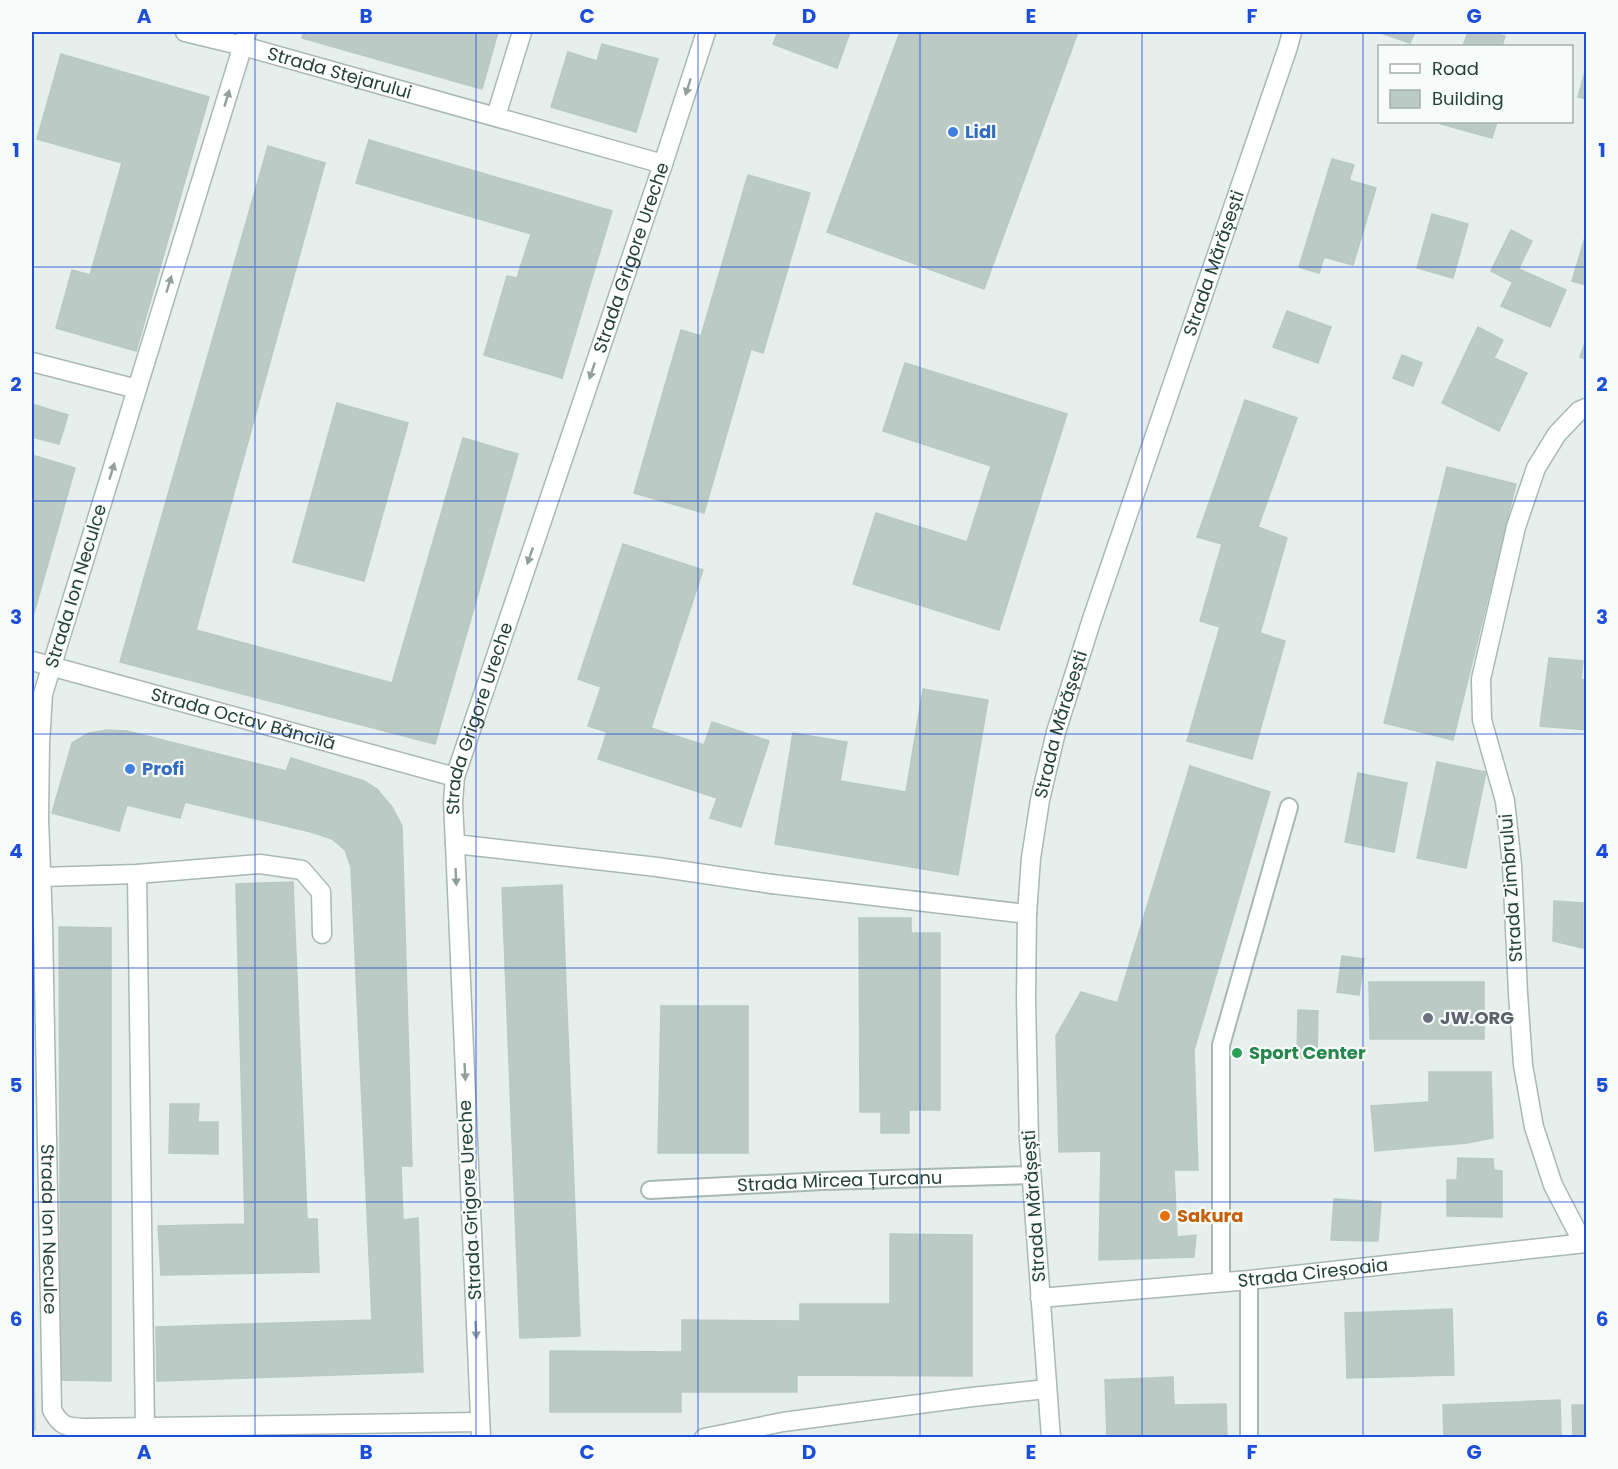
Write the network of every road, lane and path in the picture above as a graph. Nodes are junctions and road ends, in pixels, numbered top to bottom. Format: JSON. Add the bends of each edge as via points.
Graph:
{"nodes":[{"id":1,"x":184,"y":32,"type":"edge"},
{"id":2,"x":522,"y":32,"type":"edge"},
{"id":3,"x":706,"y":32,"type":"edge"},
{"id":4,"x":1292,"y":35,"type":"edge"},
{"id":5,"x":245,"y":39,"type":"edge"},
{"id":6,"x":496,"y":116,"type":"junction"},
{"id":7,"x":663,"y":164,"type":"junction"},
{"id":8,"x":32,"y":362,"type":"edge"},
{"id":9,"x":137,"y":389,"type":"junction"},
{"id":10,"x":1587,"y":408,"type":"edge"},
{"id":11,"x":32,"y":661,"type":"edge"},
{"id":12,"x":51,"y":667,"type":"junction"},
{"id":13,"x":455,"y":777,"type":"junction"},
{"id":14,"x":1289,"y":807,"type":"dead end"},
{"id":15,"x":455,"y":844,"type":"junction"},
{"id":16,"x":137,"y":874,"type":"junction"},
{"id":17,"x":42,"y":877,"type":"junction"},
{"id":18,"x":1028,"y":914,"type":"junction"},
{"id":19,"x":38,"y":925,"type":"edge"},
{"id":20,"x":322,"y":934,"type":"dead end"},
{"id":21,"x":1031,"y":1175,"type":"junction"},
{"id":22,"x":650,"y":1190,"type":"dead end"},
{"id":23,"x":1585,"y":1243,"type":"edge"},
{"id":24,"x":1249,"y":1280,"type":"junction"},
{"id":25,"x":1221,"y":1283,"type":"junction"},
{"id":26,"x":1040,"y":1298,"type":"junction"},
{"id":27,"x":1047,"y":1389,"type":"junction"},
{"id":28,"x":145,"y":1427,"type":"junction"},
{"id":29,"x":480,"y":1430,"type":"edge"},
{"id":30,"x":704,"y":1437,"type":"edge"},
{"id":31,"x":1051,"y":1437,"type":"edge"},
{"id":32,"x":1249,"y":1437,"type":"edge"}],
"edges":[{"from":1,"to":5,"type":"street","name":"Strada Stejarului"},
{"from":2,"to":6,"type":"street"},
{"from":3,"to":7,"type":"street","name":"Strada Grigore Ureche","one_way":true},
{"from":4,"to":18,"type":"street","name":"Strada Mărășești","via":[[1056,732],[1038,812]]},
{"from":5,"to":6,"type":"street","name":"Strada Stejarului"},
{"from":9,"to":5,"type":"street","name":"Strada Ion Neculce","one_way":true},
{"from":6,"to":7,"type":"street","name":"Strada Stejarului"},
{"from":7,"to":13,"type":"street","name":"Strada Grigore Ureche","one_way":true},
{"from":8,"to":9,"type":"street"},
{"from":12,"to":9,"type":"street","name":"Strada Ion Neculce","one_way":true},
{"from":10,"to":23,"type":"street","name":"Strada Zimbrului","via":[[1557,434],[1536,468],[1516,527],[1481,679],[1482,720],[1505,801],[1522,1055],[1534,1127],[1553,1185]]},
{"from":11,"to":12,"type":"street","name":"Strada Octav Băncilă"},
{"from":12,"to":13,"type":"street","name":"Strada Octav Băncilă"},
{"from":12,"to":17,"type":"street","name":"Strada Ion Neculce","via":[[44,694],[40,744]]},
{"from":13,"to":15,"type":"street","name":"Strada Grigore Ureche"},
{"from":14,"to":25,"type":"lane","via":[[1221,1045]]},
{"from":15,"to":18,"type":"street"},
{"from":15,"to":29,"type":"street","name":"Strada Grigore Ureche","one_way":true},
{"from":16,"to":17,"type":"street"},
{"from":16,"to":20,"type":"street","via":[[260,864],[302,870],[321,892]]},
{"from":16,"to":28,"type":"street"},
{"from":17,"to":19,"type":"street","name":"Strada Ion Neculce"},
{"from":18,"to":21,"type":"street","name":"Strada Mărășești"},
{"from":19,"to":28,"type":"street","name":"Strada Ion Neculce","via":[[52,1410],[58,1422],[68,1427]]},
{"from":21,"to":22,"type":"lane","name":"Strada Mircea Țurcanu"},
{"from":21,"to":26,"type":"street","name":"Strada Mărășești"},
{"from":23,"to":24,"type":"street","name":"Strada Cireșoaia"},
{"from":24,"to":25,"type":"street","name":"Strada Cireșoaia"},
{"from":24,"to":32,"type":"lane"},
{"from":25,"to":26,"type":"street","name":"Strada Cireșoaia"},
{"from":26,"to":27,"type":"street","name":"Strada Mărășești"},
{"from":27,"to":30,"type":"street","via":[[783,1422]]},
{"from":27,"to":31,"type":"street","name":"Strada Mărășești"},
{"from":28,"to":29,"type":"street","name":"Strada Ion Neculce"}]}
